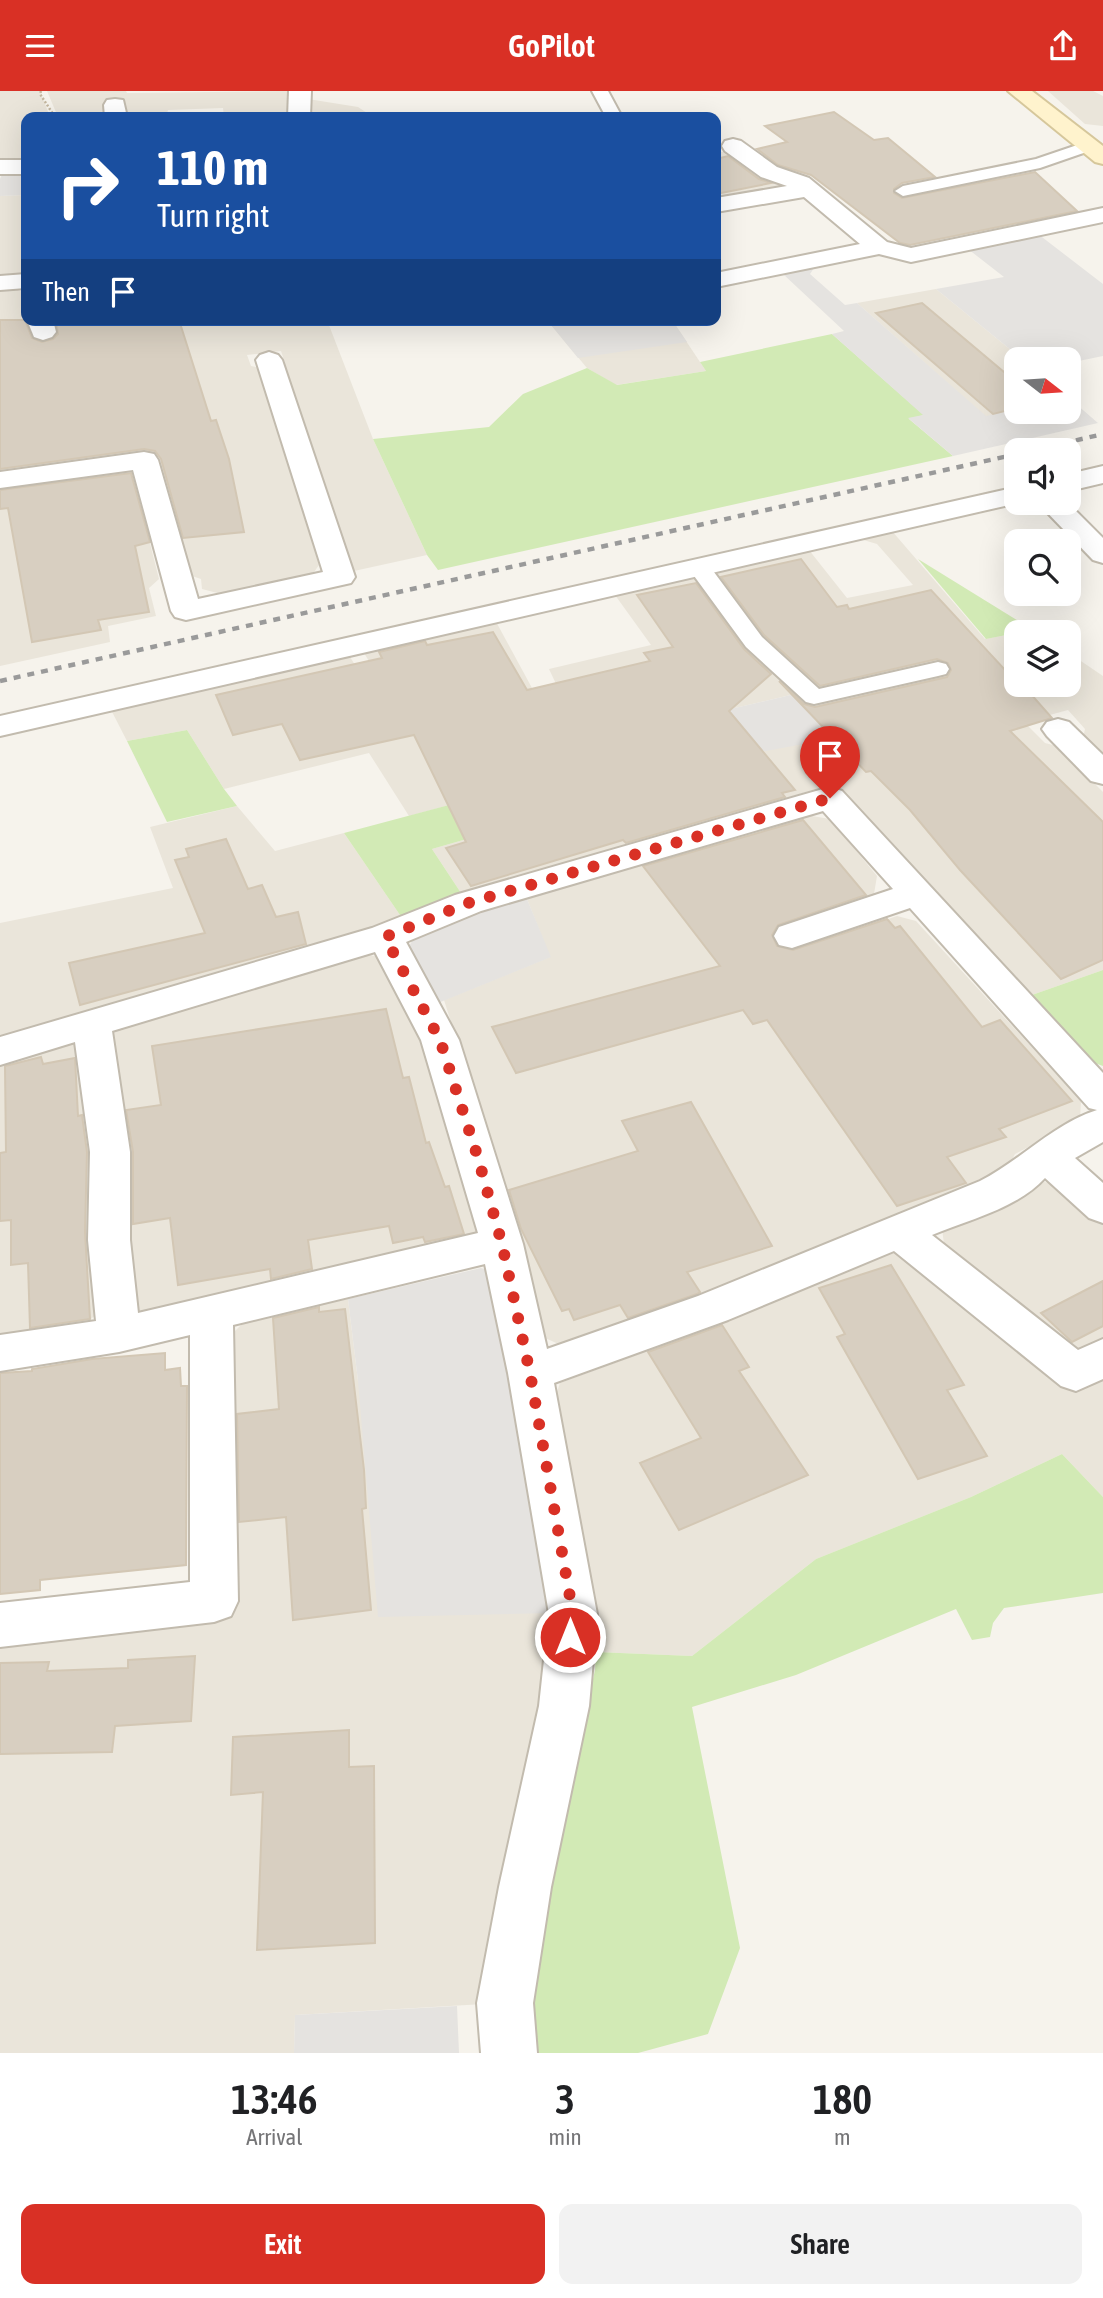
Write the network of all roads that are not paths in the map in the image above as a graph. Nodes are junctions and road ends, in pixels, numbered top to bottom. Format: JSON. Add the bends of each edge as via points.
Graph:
{"nodes":[{"id":1,"x":300,"y":91,"type":"edge"},
{"id":2,"x":600,"y":91,"type":"edge"},
{"id":3,"x":1019,"y":91,"type":"edge"},
{"id":4,"x":299,"y":112,"type":"edge"},
{"id":5,"x":611,"y":112,"type":"edge"},
{"id":6,"x":1094,"y":145,"type":"edge"},
{"id":7,"x":733,"y":146,"type":"dead end"},
{"id":8,"x":0,"y":167,"type":"edge"},
{"id":9,"x":21,"y":167,"type":"edge"},
{"id":10,"x":808,"y":189,"type":"junction"},
{"id":11,"x":903,"y":191,"type":"dead end"},
{"id":12,"x":721,"y":204,"type":"edge"},
{"id":13,"x":1103,"y":215,"type":"edge"},
{"id":14,"x":879,"y":247,"type":"junction"},
{"id":15,"x":721,"y":279,"type":"edge"},
{"id":16,"x":21,"y":282,"type":"edge"},
{"id":17,"x":0,"y":283,"type":"edge"},
{"id":18,"x":269,"y":360,"type":"dead end"},
{"id":19,"x":1103,"y":474,"type":"edge"},
{"id":20,"x":0,"y":480,"type":"edge"},
{"id":21,"x":1081,"y":480,"type":"edge"},
{"id":22,"x":1004,"y":498,"type":"edge"},
{"id":23,"x":1064,"y":515,"type":"edge"},
{"id":24,"x":1103,"y":554,"type":"edge"},
{"id":25,"x":700,"y":569,"type":"junction"},
{"id":26,"x":938,"y":669,"type":"dead end"},
{"id":27,"x":0,"y":726,"type":"edge"},
{"id":28,"x":1058,"y":729,"type":"dead end"},
{"id":29,"x":1103,"y":774,"type":"edge"},
{"id":30,"x":916,"y":894,"type":"junction"},
{"id":31,"x":792,"y":936,"type":"dead end"},
{"id":32,"x":385,"y":937,"type":"junction"},
{"id":33,"x":92,"y":1026,"type":"junction"},
{"id":34,"x":0,"y":1051,"type":"edge"},
{"id":35,"x":1103,"y":1098,"type":"edge"},
{"id":36,"x":1103,"y":1123,"type":"edge"},
{"id":37,"x":1047,"y":1156,"type":"junction"},
{"id":38,"x":1103,"y":1207,"type":"edge"},
{"id":39,"x":899,"y":1232,"type":"junction"},
{"id":40,"x":502,"y":1244,"type":"junction"},
{"id":41,"x":211,"y":1315,"type":"junction"},
{"id":42,"x":119,"y":1335,"type":"junction"},
{"id":43,"x":0,"y":1353,"type":"edge"},
{"id":44,"x":1103,"y":1357,"type":"edge"},
{"id":45,"x":530,"y":1373,"type":"junction"},
{"id":46,"x":0,"y":1625,"type":"edge"},
{"id":47,"x":509,"y":2053,"type":"edge"}],
"edges":[{"from":1,"to":4,"type":"street"},
{"from":2,"to":5,"type":"lane"},
{"from":3,"to":6,"type":"street"},
{"from":6,"to":11,"type":"lane","via":[[1040,163]]},
{"from":7,"to":10,"type":"street","via":[[769,172]]},
{"from":8,"to":9,"type":"street"},
{"from":10,"to":12,"type":"street"},
{"from":10,"to":14,"type":"street"},
{"from":13,"to":14,"type":"street","via":[[911,255]]},
{"from":14,"to":15,"type":"street"},
{"from":16,"to":17,"type":"street"},
{"from":18,"to":20,"type":"street","via":[[340,577],[186,611],[144,460]]},
{"from":19,"to":21,"type":"street"},
{"from":22,"to":25,"type":"street"},
{"from":23,"to":24,"type":"street"},
{"from":25,"to":26,"type":"lane","via":[[754,642],[814,697]]},
{"from":25,"to":27,"type":"street"},
{"from":28,"to":29,"type":"street"},
{"from":30,"to":31,"type":"street"},
{"from":30,"to":32,"type":"street","via":[[830,798],[468,903]]},
{"from":30,"to":35,"type":"street"},
{"from":32,"to":33,"type":"street"},
{"from":32,"to":40,"type":"street","via":[[440,1040]]},
{"from":33,"to":34,"type":"street"},
{"from":33,"to":42,"type":"street","via":[[110,1151],[109,1240]]},
{"from":36,"to":37,"type":"street"},
{"from":37,"to":38,"type":"street"},
{"from":37,"to":39,"type":"street","via":[[1020,1179]]},
{"from":39,"to":44,"type":"street","via":[[1076,1373]]},
{"from":39,"to":45,"type":"street","via":[[713,1308]]},
{"from":40,"to":41,"type":"street"},
{"from":40,"to":45,"type":"street"},
{"from":41,"to":42,"type":"street"},
{"from":41,"to":46,"type":"street","via":[[214,1601]]},
{"from":42,"to":43,"type":"street"},
{"from":45,"to":47,"type":"street","via":[[573,1614],[564,1706],[505,2003]]}]}
